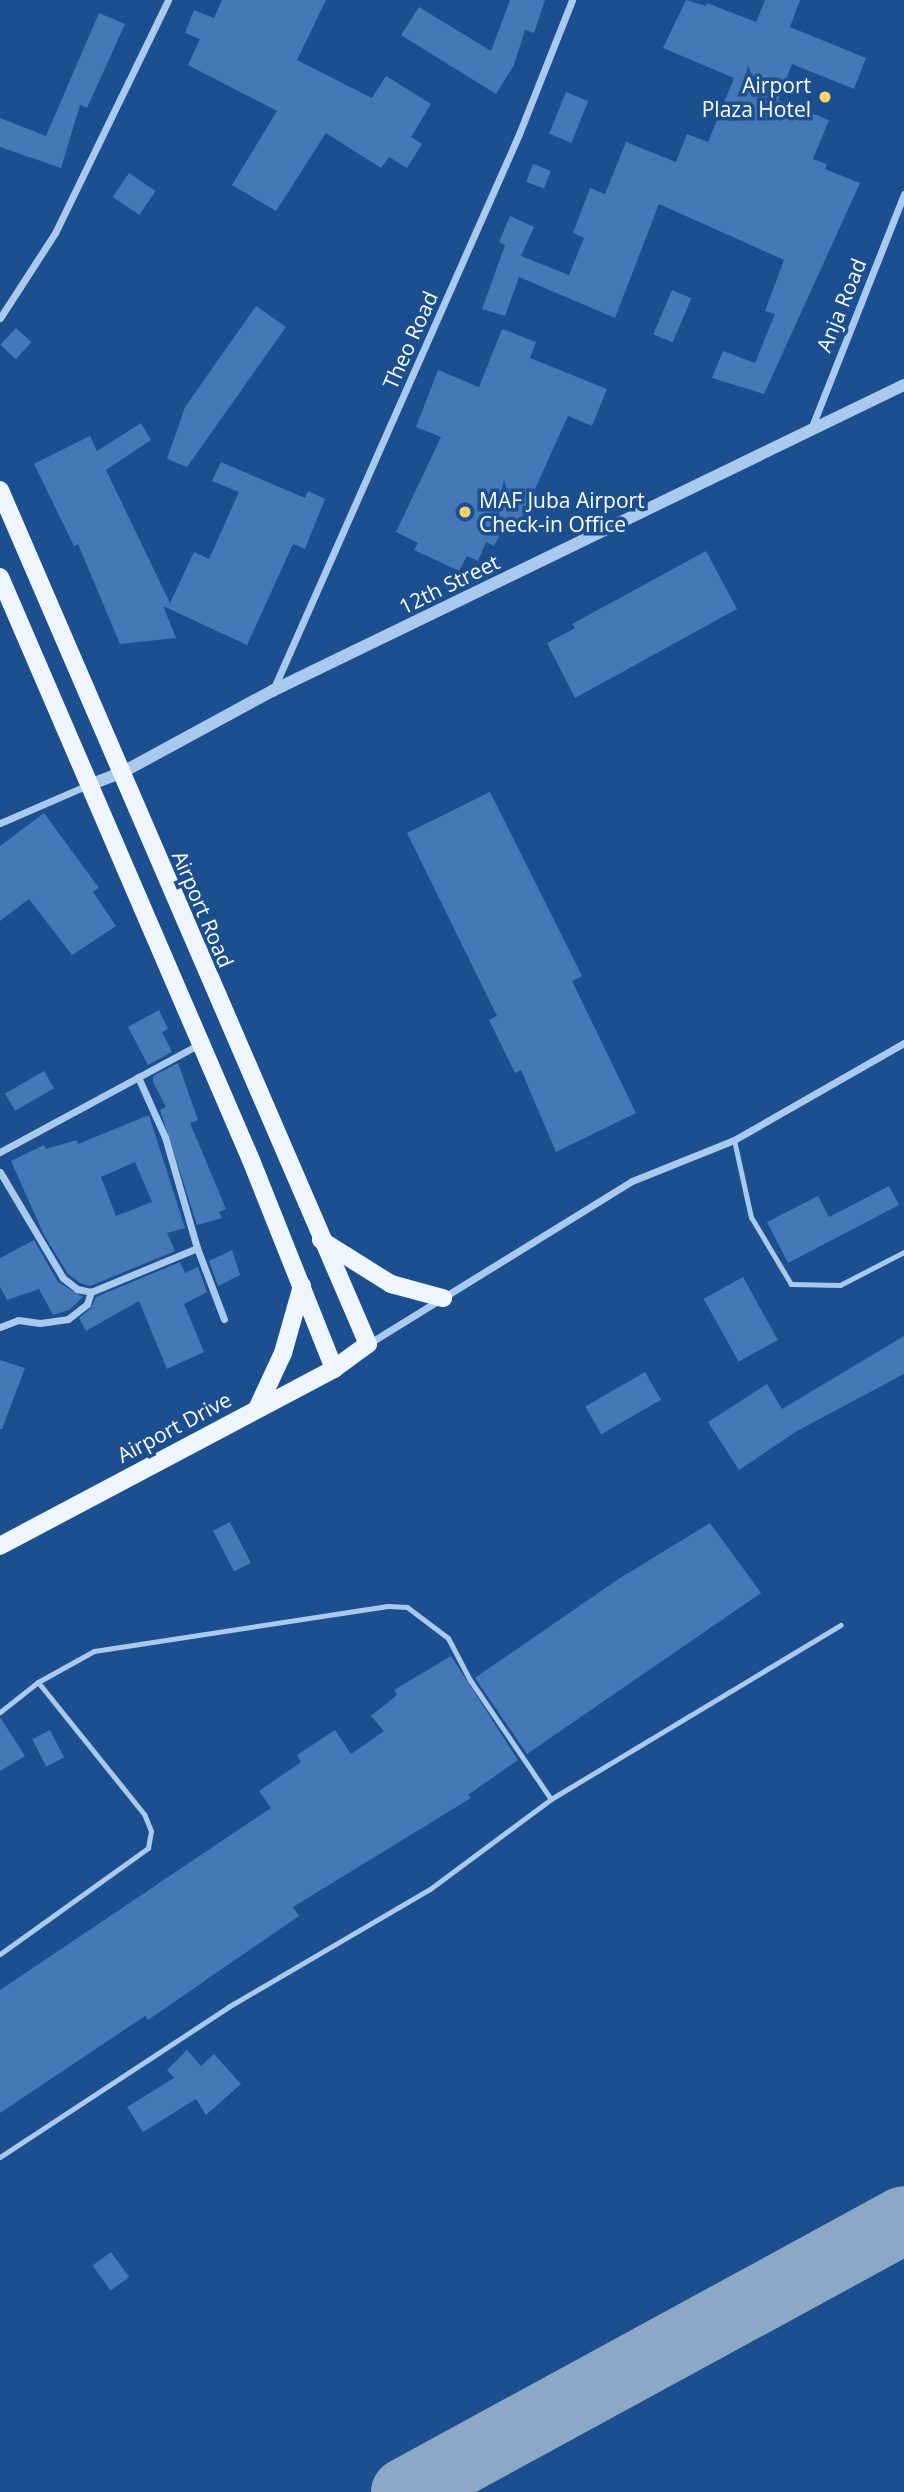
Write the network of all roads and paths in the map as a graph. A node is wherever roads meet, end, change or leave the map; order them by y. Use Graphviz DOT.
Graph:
graph roads {
  1 [pos="168,0"];
  2 [pos="572,0"];
  3 [pos="904,194"];
  4 [pos="0,318"];
  5 [pos="904,386"];
  6 [pos="811,429"];
  7 [pos="0,490"];
  8 [pos="0,577"];
  9 [pos="272,691"];
  10 [pos="121,773"];
  11 [pos="89,785"];
  12 [pos="0,823"];
  13 [pos="202,1043"];
  14 [pos="904,1043"];
  15 [pos="138,1077"];
  16 [pos="734,1140"];
  17 [pos="0,1152"];
  18 [pos="0,1172"];
  19 [pos="319,1239"];
  20 [pos="197,1248"];
  21 [pos="904,1252"];
  22 [pos="302,1286"];
  23 [pos="91,1292"];
  24 [pos="443,1298"];
  25 [pos="224,1320"];
  26 [pos="0,1326"];
  27 [pos="368,1344"];
  28 [pos="334,1369"];
  29 [pos="257,1409"];
  30 [pos="0,1546"];
  31 [pos="841,1625"];
  32 [pos="38,1682"];
  33 [pos="0,1712"];
  34 [pos="551,1799"];
  35 [pos="0,1954"];
  36 [pos="0,2157"];
  1 -- 4 [label="street"];
  2 -- 9 [label="street, Theo Road"];
  3 -- 6 [label="street, Anja Road"];
  5 -- 6 [label="street, 12th Street"];
  6 -- 9 [label="street, 12th Street"];
  7 -- 10 [label="main road, Airport Road"];
  8 -- 11 [label="main road"];
  9 -- 10 [label="street, 12th Street"];
  10 -- 11 [label="street, 12th Street"];
  10 -- 19 [label="main road, Airport Road"];
  11 -- 12 [label="street"];
  11 -- 13 [label="main road"];
  13 -- 15 [label="street"];
  13 -- 22 [label="main road"];
  14 -- 16 [label="street"];
  15 -- 17 [label="street"];
  15 -- 20 [label="street"];
  16 -- 21 [label="lane"];
  16 -- 24 [label="street"];
  18 -- 23 [label="street"];
  19 -- 24 [label="main road"];
  19 -- 27 [label="main road, Airport Road"];
  20 -- 23 [label="street"];
  20 -- 25 [label="street"];
  22 -- 28 [label="main road"];
  22 -- 29 [label="main road"];
  23 -- 26 [label="street"];
  24 -- 27 [label="street"];
  27 -- 28 [label="main road, Airport Drive"];
  28 -- 29 [label="main road, Airport Drive"];
  29 -- 30 [label="main road, Airport Drive"];
  31 -- 34 [label="lane"];
  32 -- 33 [label="lane"];
  32 -- 34 [label="lane"];
  32 -- 35 [label="lane"];
  34 -- 36 [label="lane"];
}
